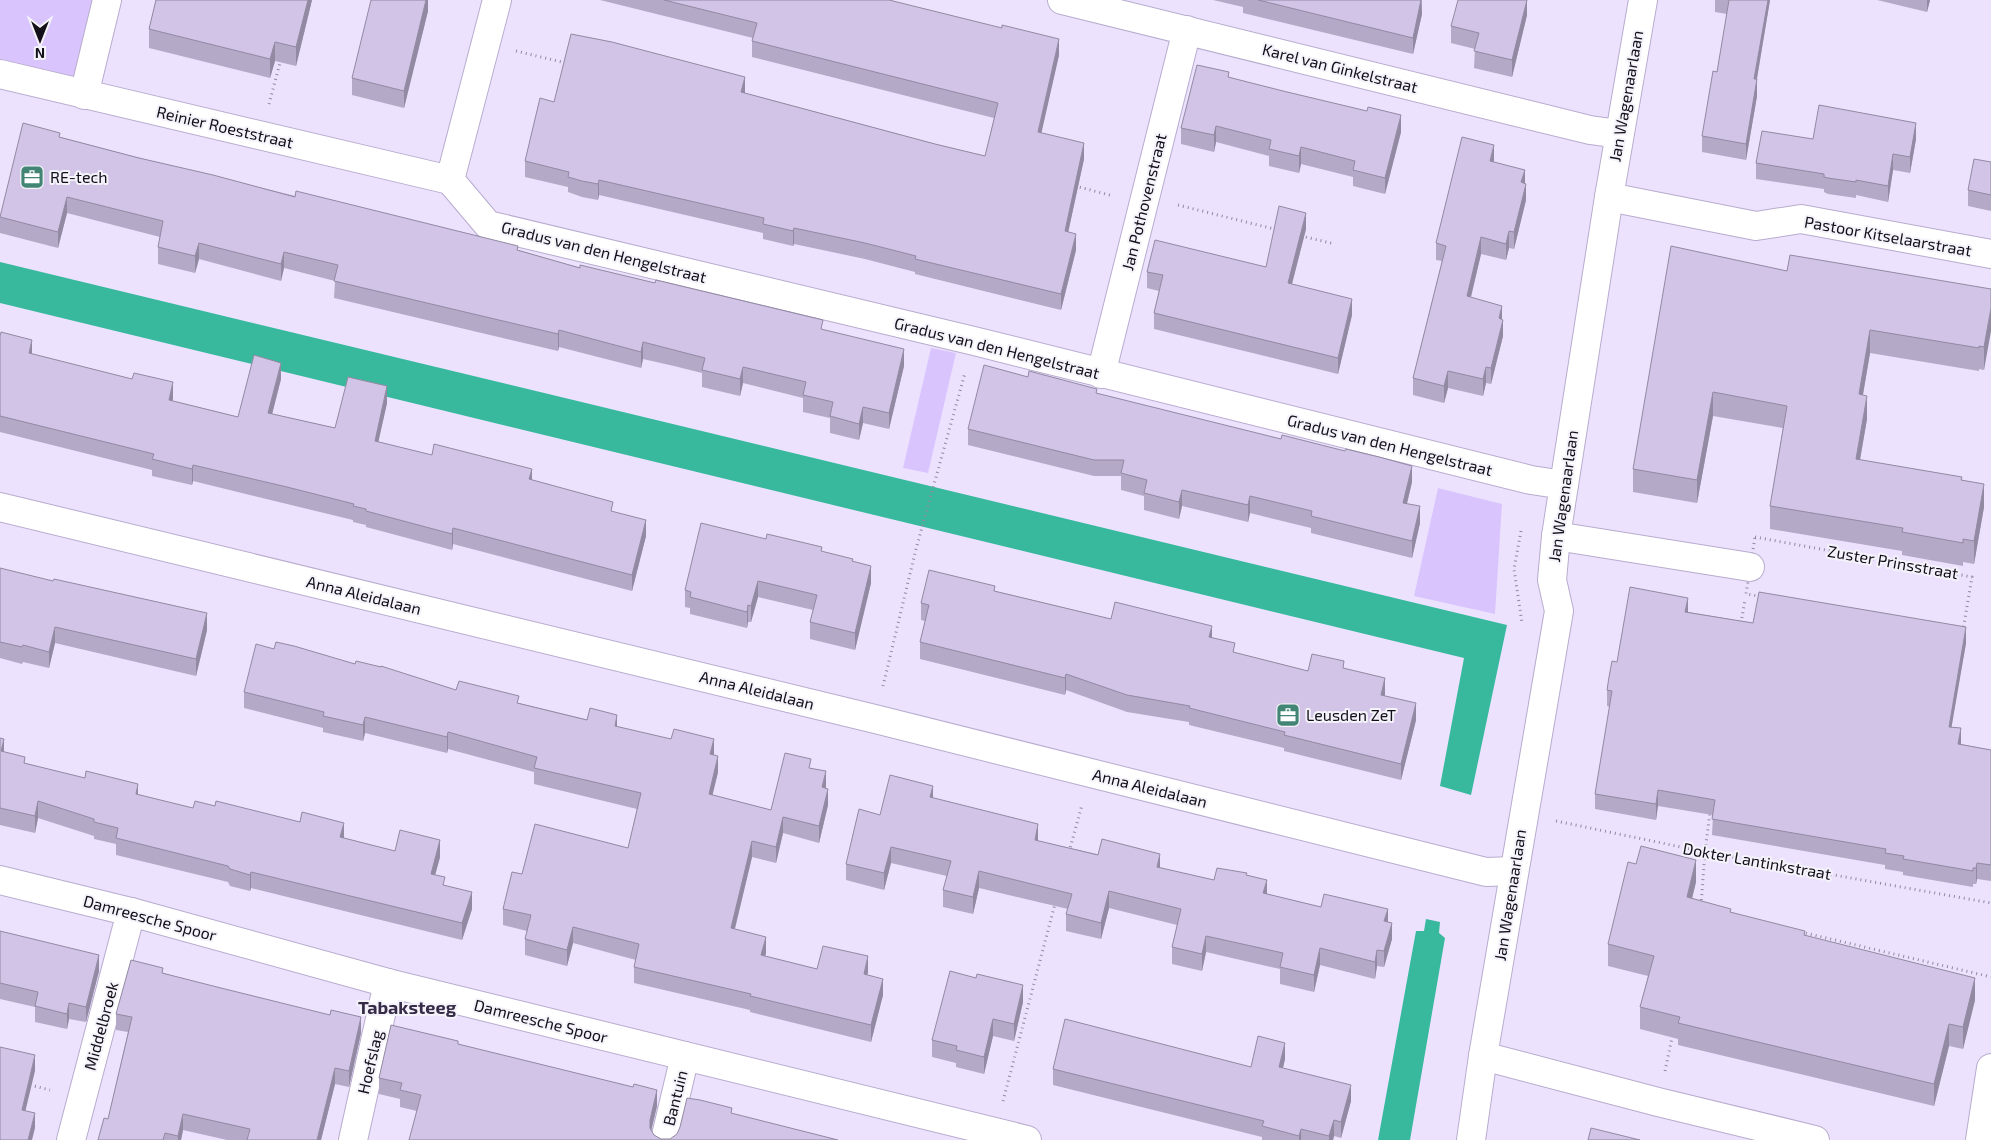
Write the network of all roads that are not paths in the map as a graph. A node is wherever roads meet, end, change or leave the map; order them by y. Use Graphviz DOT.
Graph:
graph roads {
  1 [pos="107,0"];
  2 [pos="497,0"];
  3 [pos="1062,0"];
  4 [pos="1643,0"];
  5 [pos="1112,6"];
  6 [pos="1187,30"];
  7 [pos="0,75"];
  8 [pos="84,94"];
  9 [pos="1619,134"];
  10 [pos="450,180"];
  11 [pos="1609,197"];
  12 [pos="1991,254"];
  13 [pos="1101,374"];
  14 [pos="1564,485"];
  15 [pos="0,507"];
  16 [pos="1556,536"];
  17 [pos="1750,567"];
  18 [pos="1514,871"];
  19 [pos="0,880"];
  20 [pos="131,912"];
  21 [pos="388,983"];
  22 [pos="685,1056"];
  23 [pos="1483,1056"];
  24 [pos="1991,1068"];
  25 [pos="994,1136"];
  26 [pos="71,1140"];
  27 [pos="353,1140"];
  28 [pos="665,1140"];
  29 [pos="1027,1140"];
  30 [pos="1471,1140"];
  31 [pos="1815,1140"];
  32 [pos="1980,1140"];
  1 -- 8 [label="street"];
  2 -- 10 [label="street"];
  3 -- 5 [label="street, Karel van Ginkelstraat"];
  4 -- 9 [label="street, Jan Wagenaarlaan"];
  5 -- 6 [label="street, Karel van Ginkelstraat"];
  6 -- 9 [label="street, Karel van Ginkelstraat"];
  6 -- 13 [label="street, Jan Pothovenstraat"];
  7 -- 8 [label="street, Reinier Roeststraat"];
  8 -- 10 [label="street, Reinier Roeststraat"];
  9 -- 11 [label="street, Jan Wagenaarlaan"];
  10 -- 13 [label="street, Gradus van den Hengelstraat"];
  11 -- 12 [label="street, Pastoor Kitselaarstraat"];
  11 -- 14 [label="street, Jan Wagenaarlaan"];
  13 -- 14 [label="street, Gradus van den Hengelstraat"];
  14 -- 16 [label="street, Jan Wagenaarlaan"];
  15 -- 18 [label="street, Anna Aleidalaan"];
  16 -- 17 [label="street"];
  16 -- 18 [label="street, Jan Wagenaarlaan"];
  18 -- 23 [label="street, Jan Wagenaarlaan"];
  19 -- 20 [label="street, Damreesche Spoor"];
  20 -- 21 [label="street, Damreesche Spoor"];
  20 -- 26 [label="street, Middelbroek"];
  21 -- 22 [label="street, Damreesche Spoor"];
  21 -- 27 [label="street, Hoefslag"];
  22 -- 25 [label="street, Damreesche Spoor"];
  22 -- 28 [label="street, Bantuin"];
  23 -- 30 [label="street, Jan Wagenaarlaan"];
  23 -- 31 [label="street"];
  24 -- 32 [label="street"];
  25 -- 29 [label="street, Damreesche Spoor"];
}
